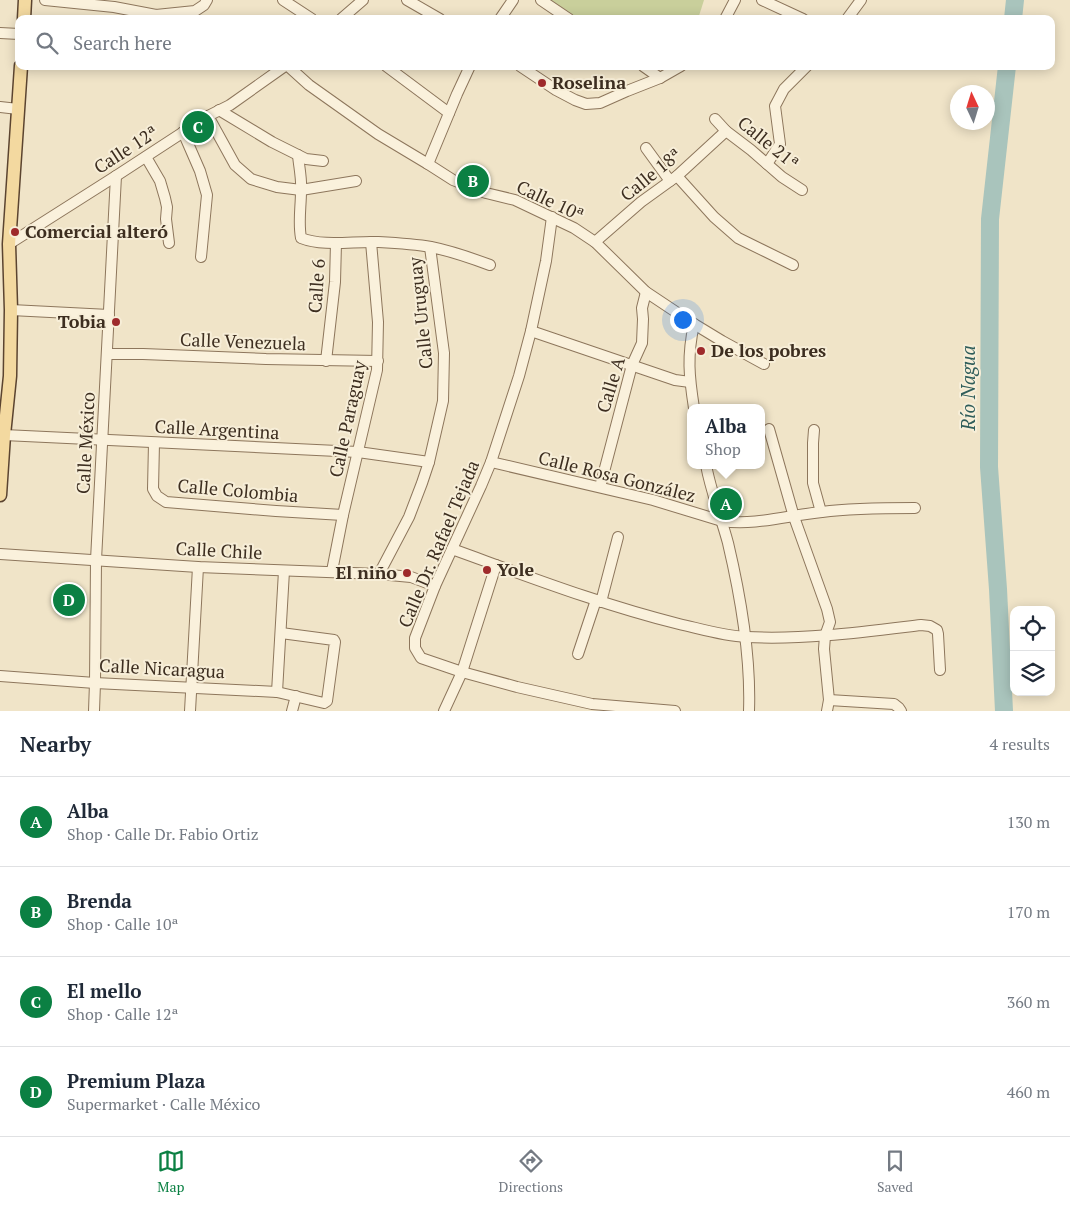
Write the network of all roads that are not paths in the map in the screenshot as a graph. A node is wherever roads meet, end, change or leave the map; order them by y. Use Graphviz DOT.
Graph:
graph roads {
  1 [pos="25,0"];
  2 [pos="45,0"];
  3 [pos="207,0"];
  4 [pos="283,0"];
  5 [pos="363,0"];
  6 [pos="406,0"];
  7 [pos="512,0"];
  8 [pos="541,0"];
  9 [pos="735,0"];
  10 [pos="762,0"];
  11 [pos="861,0"];
  12 [pos="56,1"];
  13 [pos="72,1"];
  14 [pos="24,15"];
  15 [pos="306,15"];
  16 [pos="346,15"];
  17 [pos="433,15"];
  18 [pos="503,15"];
  19 [pos="563,15"];
  20 [pos="727,15"];
  21 [pos="794,15"];
  22 [pos="850,15"];
  23 [pos="0,33"];
  24 [pos="15,34"];
  25 [pos="21,70"];
  26 [pos="280,70"];
  27 [pos="291,70"];
  28 [pos="391,70"];
  29 [pos="468,70"];
  30 [pos="526,70"];
  31 [pos="649,70"];
  32 [pos="674,70"];
  33 [pos="803,70"];
  34 [pos="660,78"];
  35 [pos="0,107"];
  36 [pos="18,109"];
  37 [pos="219,110"];
  38 [pos="449,113"];
  39 [pos="208,116"];
  40 [pos="715,119"];
  41 [pos="726,131"];
  42 [pos="183,132"];
  43 [pos="646,148"];
  44 [pos="298,155"];
  45 [pos="146,157"];
  46 [pos="324,161"];
  47 [pos="428,164"];
  48 [pos="767,164"];
  49 [pos="116,176"];
  50 [pos="674,178"];
  51 [pos="356,181"];
  52 [pos="301,190"];
  53 [pos="802,190"];
  54 [pos="552,218"];
  55 [pos="371,242"];
  56 [pos="595,242"];
  57 [pos="169,243"];
  58 [pos="336,243"];
  59 [pos="9,244"];
  60 [pos="430,247"];
  61 [pos="201,257"];
  62 [pos="490,265"];
  63 [pos="793,265"];
  64 [pos="646,292"];
  65 [pos="11,310"];
  66 [pos="109,314"];
  67 [pos="694,324"];
  68 [pos="531,331"];
  69 [pos="107,354"];
  70 [pos="378,360"];
  71 [pos="326,361"];
  72 [pos="764,364"];
  73 [pos="632,365"];
  74 [pos="5,376"];
  75 [pos="690,382"];
  76 [pos="693,404"];
  77 [pos="769,429"];
  78 [pos="814,430"];
  79 [pos="4,435"];
  80 [pos="103,440"];
  81 [pos="154,443"];
  82 [pos="358,452"];
  83 [pos="429,462"];
  84 [pos="491,462"];
  85 [pos="707,469"];
  86 [pos="600,487"];
  87 [pos="0,495"];
  88 [pos="915,508"];
  89 [pos="821,512"];
  90 [pos="343,515"];
  91 [pos="794,517"];
  92 [pos="722,521"];
  93 [pos="618,537"];
  94 [pos="452,550"];
  95 [pos="0,554"];
  96 [pos="96,560"];
  97 [pos="496,565"];
  98 [pos="198,567"];
  99 [pos="284,571"];
  100 [pos="332,572"];
  101 [pos="379,574"];
  102 [pos="435,586"];
  103 [pos="598,601"];
  104 [pos="281,633"];
  105 [pos="825,636"];
  106 [pos="745,637"];
  107 [pos="578,654"];
  108 [pos="940,670"];
  109 [pos="462,672"];
  110 [pos="0,676"];
  111 [pos="95,682"];
  112 [pos="191,687"];
  113 [pos="277,692"];
  114 [pos="296,696"];
  115 [pos="829,700"];
  116 [pos="94,711"];
  117 [pos="190,711"];
  118 [pos="292,711"];
  119 [pos="444,711"];
  120 [pos="675,711"];
  121 [pos="749,711"];
  122 [pos="827,711"];
  123 [pos="901,711"];
  1 -- 14 [label="main road"];
  2 -- 12 [label="street"];
  3 -- 13 [label="street"];
  4 -- 15 [label="street"];
  5 -- 16 [label="street"];
  6 -- 17 [label="street"];
  7 -- 18 [label="street"];
  8 -- 19 [label="street"];
  9 -- 20 [label="street"];
  10 -- 21 [label="street"];
  11 -- 22 [label="street"];
  12 -- 13 [label="street"];
  23 -- 24 [label="street"];
  25 -- 36 [label="main road"];
  26 -- 37 [label="street, Calle 12ª"];
  27 -- 47 [label="street, Calle 10ª"];
  28 -- 38 [label="street"];
  29 -- 38 [label="street"];
  30 -- 34 [label="street"];
  31 -- 34 [label="street"];
  32 -- 34 [label="street"];
  33 -- 48 [label="street"];
  35 -- 36 [label="street"];
  36 -- 59 [label="main road"];
  37 -- 39 [label="street, Calle 12ª"];
  37 -- 44 [label="street"];
  38 -- 47 [label="street"];
  39 -- 42 [label="street, Calle 12ª"];
  39 -- 52 [label="street"];
  40 -- 41 [label="street, Calle 21ª"];
  41 -- 48 [label="street, Calle 21ª"];
  41 -- 50 [label="street, Calle 18ª"];
  42 -- 45 [label="street, Calle 12ª"];
  42 -- 61 [label="street"];
  43 -- 50 [label="street"];
  44 -- 46 [label="street"];
  44 -- 52 [label="street"];
  45 -- 49 [label="street, Calle 12ª"];
  45 -- 57 [label="street"];
  47 -- 54 [label="street, Calle 10ª"];
  48 -- 53 [label="street, Calle 21ª"];
  49 -- 59 [label="street, Calle 12ª"];
  49 -- 66 [label="street, Calle México"];
  50 -- 56 [label="street, Calle 18ª"];
  50 -- 63 [label="street"];
  51 -- 52 [label="street"];
  52 -- 58 [label="street"];
  54 -- 56 [label="street, Calle 10ª"];
  54 -- 68 [label="street, Calle Dr. Rafael Tejada"];
  55 -- 58 [label="street"];
  55 -- 60 [label="street"];
  55 -- 70 [label="street, Calle Paraguay"];
  56 -- 64 [label="street, Calle 10ª"];
  58 -- 71 [label="street, Calle 6"];
  59 -- 65 [label="main road"];
  60 -- 62 [label="street"];
  60 -- 83 [label="street, Calle Uruguay"];
  64 -- 67 [label="street, Calle 10ª"];
  64 -- 73 [label="street, Calle A"];
  65 -- 66 [label="street"];
  65 -- 74 [label="main road"];
  66 -- 69 [label="street, Calle México"];
  67 -- 72 [label="street, Calle 10ª"];
  67 -- 75 [label="street"];
  68 -- 73 [label="street"];
  68 -- 84 [label="street, Calle Dr. Rafael Tejada"];
  69 -- 71 [label="street, Calle Venezuela"];
  69 -- 80 [label="street, Calle México"];
  70 -- 71 [label="street, Calle Venezuela"];
  70 -- 82 [label="street, Calle Paraguay"];
  73 -- 75 [label="street"];
  73 -- 86 [label="street, Calle A"];
  74 -- 79 [label="main road"];
  75 -- 76 [label="street"];
  77 -- 91 [label="street"];
  78 -- 89 [label="street"];
  79 -- 80 [label="street, Calle Argentina"];
  79 -- 87 [label="main road"];
  80 -- 81 [label="street, Calle Argentina"];
  80 -- 96 [label="street, Calle México"];
  81 -- 82 [label="street, Calle Argentina"];
  81 -- 90 [label="street, Calle Colombia"];
  82 -- 83 [label="street, Calle Argentina"];
  82 -- 90 [label="street, Calle Paraguay"];
  83 -- 101 [label="street, Calle Uruguay"];
  84 -- 86 [label="street, Calle Rosa González"];
  84 -- 94 [label="street, Calle Dr. Rafael Tejada"];
  85 -- 92 [label="street"];
  86 -- 92 [label="street, Calle Rosa González"];
  88 -- 89 [label="street, Calle Rosa González"];
  89 -- 91 [label="street, Calle Rosa González"];
  90 -- 100 [label="street, Calle Paraguay"];
  91 -- 92 [label="street, Calle Rosa González"];
  91 -- 105 [label="street"];
  92 -- 106 [label="street"];
  93 -- 103 [label="street"];
  94 -- 97 [label="street"];
  94 -- 102 [label="street, Calle Dr. Rafael Tejada"];
  95 -- 96 [label="street, Calle Chile"];
  96 -- 98 [label="street, Calle Chile"];
  96 -- 111 [label="street, Calle México"];
  97 -- 103 [label="street"];
  97 -- 109 [label="street"];
  98 -- 99 [label="street, Calle Chile"];
  98 -- 112 [label="street"];
  99 -- 100 [label="street, Calle Chile"];
  99 -- 104 [label="street"];
  100 -- 101 [label="street, Calle Chile"];
  101 -- 102 [label="street, Calle Chile"];
  102 -- 109 [label="street, Calle Dr. Rafael Tejada"];
  103 -- 106 [label="street"];
  103 -- 107 [label="street"];
  104 -- 113 [label="street"];
  104 -- 114 [label="street, Calle Nicaragua"];
  105 -- 106 [label="street"];
  105 -- 108 [label="street"];
  105 -- 115 [label="street"];
  106 -- 121 [label="street"];
  109 -- 119 [label="street"];
  109 -- 120 [label="street, Calle Dr. Rafael Tejada"];
  110 -- 111 [label="street, Calle Nicaragua"];
  111 -- 112 [label="street, Calle Nicaragua"];
  111 -- 116 [label="street, Calle México"];
  112 -- 113 [label="street, Calle Nicaragua"];
  112 -- 117 [label="street"];
  113 -- 114 [label="street, Calle Nicaragua"];
  114 -- 118 [label="street"];
  115 -- 122 [label="street"];
  115 -- 123 [label="street"];
}
